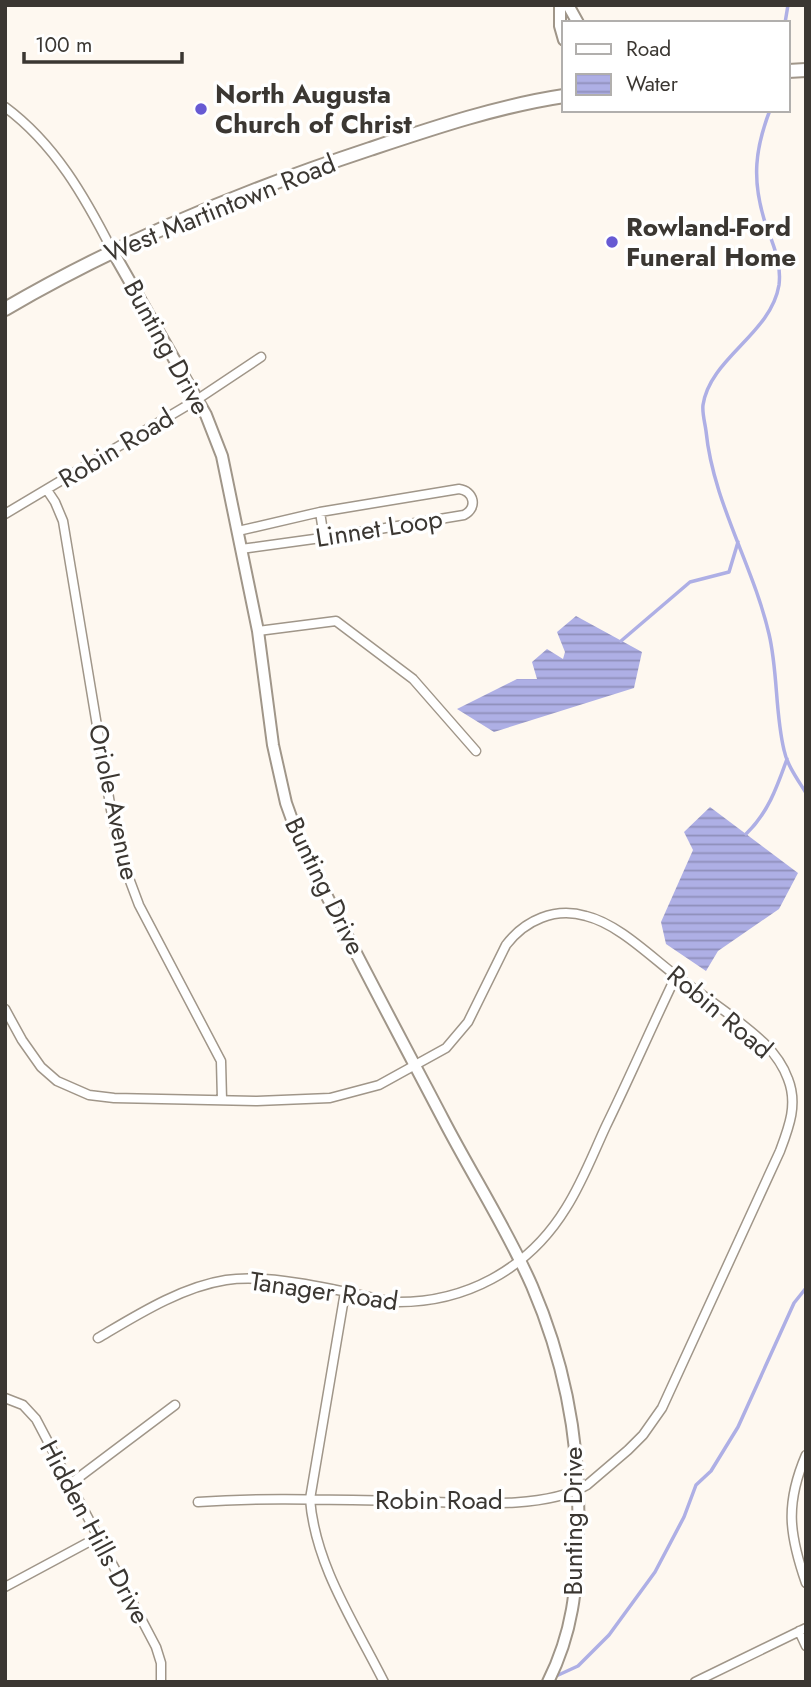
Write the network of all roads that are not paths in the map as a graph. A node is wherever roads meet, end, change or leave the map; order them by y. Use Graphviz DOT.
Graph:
graph roads {
  1 [pos="560,5"];
  2 [pos="568,5"];
  3 [pos="577,21"];
  4 [pos="562,33"];
  5 [pos="562,96"];
  6 [pos="5,107"];
  7 [pos="113,251"];
  8 [pos="5,309"];
  9 [pos="261,357"];
  10 [pos="198,399"];
  11 [pos="47,491"];
  12 [pos="320,512"];
  13 [pos="5,514"];
  14 [pos="238,531"];
  15 [pos="324,538"];
  16 [pos="242,549"];
  17 [pos="258,631"];
  18 [pos="476,751"];
  19 [pos="676,976"];
  20 [pos="5,1009"];
  21 [pos="416,1065"];
  22 [pos="222,1100"];
  23 [pos="519,1260"];
  24 [pos="345,1292"];
  25 [pos="98,1338"];
  26 [pos="5,1398"];
  27 [pos="175,1405"];
  28 [pos="806,1455"];
  29 [pos="70,1484"];
  30 [pos="579,1490"];
  31 [pos="310,1499"];
  32 [pos="198,1502"];
  33 [pos="98,1537"];
  34 [pos="806,1583"];
  35 [pos="5,1587"];
  36 [pos="803,1629"];
  37 [pos="806,1646"];
  38 [pos="160,1682"];
  39 [pos="384,1682"];
  40 [pos="548,1682"];
  41 [pos="695,1682"];
  1 -- 4 [label="street"];
  2 -- 3 [label="street"];
  5 -- 7 [label="main road, West Martintown Road"];
  6 -- 7 [label="street, Bunting Drive"];
  7 -- 8 [label="main road, West Martintown Road"];
  7 -- 10 [label="street, Bunting Drive"];
  9 -- 10 [label="street, Robin Road"];
  10 -- 11 [label="street, Robin Road"];
  10 -- 14 [label="street, Bunting Drive"];
  11 -- 13 [label="street, Robin Road"];
  11 -- 22 [label="street, Oriole Avenue"];
  12 -- 14 [label="street, Linnet Loop"];
  12 -- 15 [label="street"];
  12 -- 15 [label="street, Linnet Loop"];
  14 -- 16 [label="street, Bunting Drive"];
  15 -- 16 [label="street, Linnet Loop"];
  16 -- 17 [label="street, Bunting Drive"];
  17 -- 18 [label="street"];
  17 -- 21 [label="street, Bunting Drive"];
  19 -- 21 [label="street, Robin Road"];
  19 -- 23 [label="street, Tanager Road"];
  19 -- 30 [label="street, Robin Road"];
  20 -- 22 [label="street, Robin Road"];
  21 -- 22 [label="street, Robin Road"];
  21 -- 23 [label="street, Bunting Drive"];
  23 -- 24 [label="street, Tanager Road"];
  23 -- 30 [label="street, Bunting Drive"];
  24 -- 25 [label="street, Tanager Road"];
  24 -- 31 [label="street"];
  26 -- 29 [label="street, Hidden Hills Drive"];
  27 -- 29 [label="street"];
  28 -- 34 [label="street"];
  29 -- 33 [label="street, Hidden Hills Drive"];
  30 -- 31 [label="street, Robin Road"];
  30 -- 40 [label="street, Bunting Drive"];
  31 -- 32 [label="street, Robin Road"];
  31 -- 39 [label="street"];
  33 -- 35 [label="street"];
  33 -- 38 [label="street, Hidden Hills Drive"];
  36 -- 37 [label="street"];
  36 -- 41 [label="street"];
}
